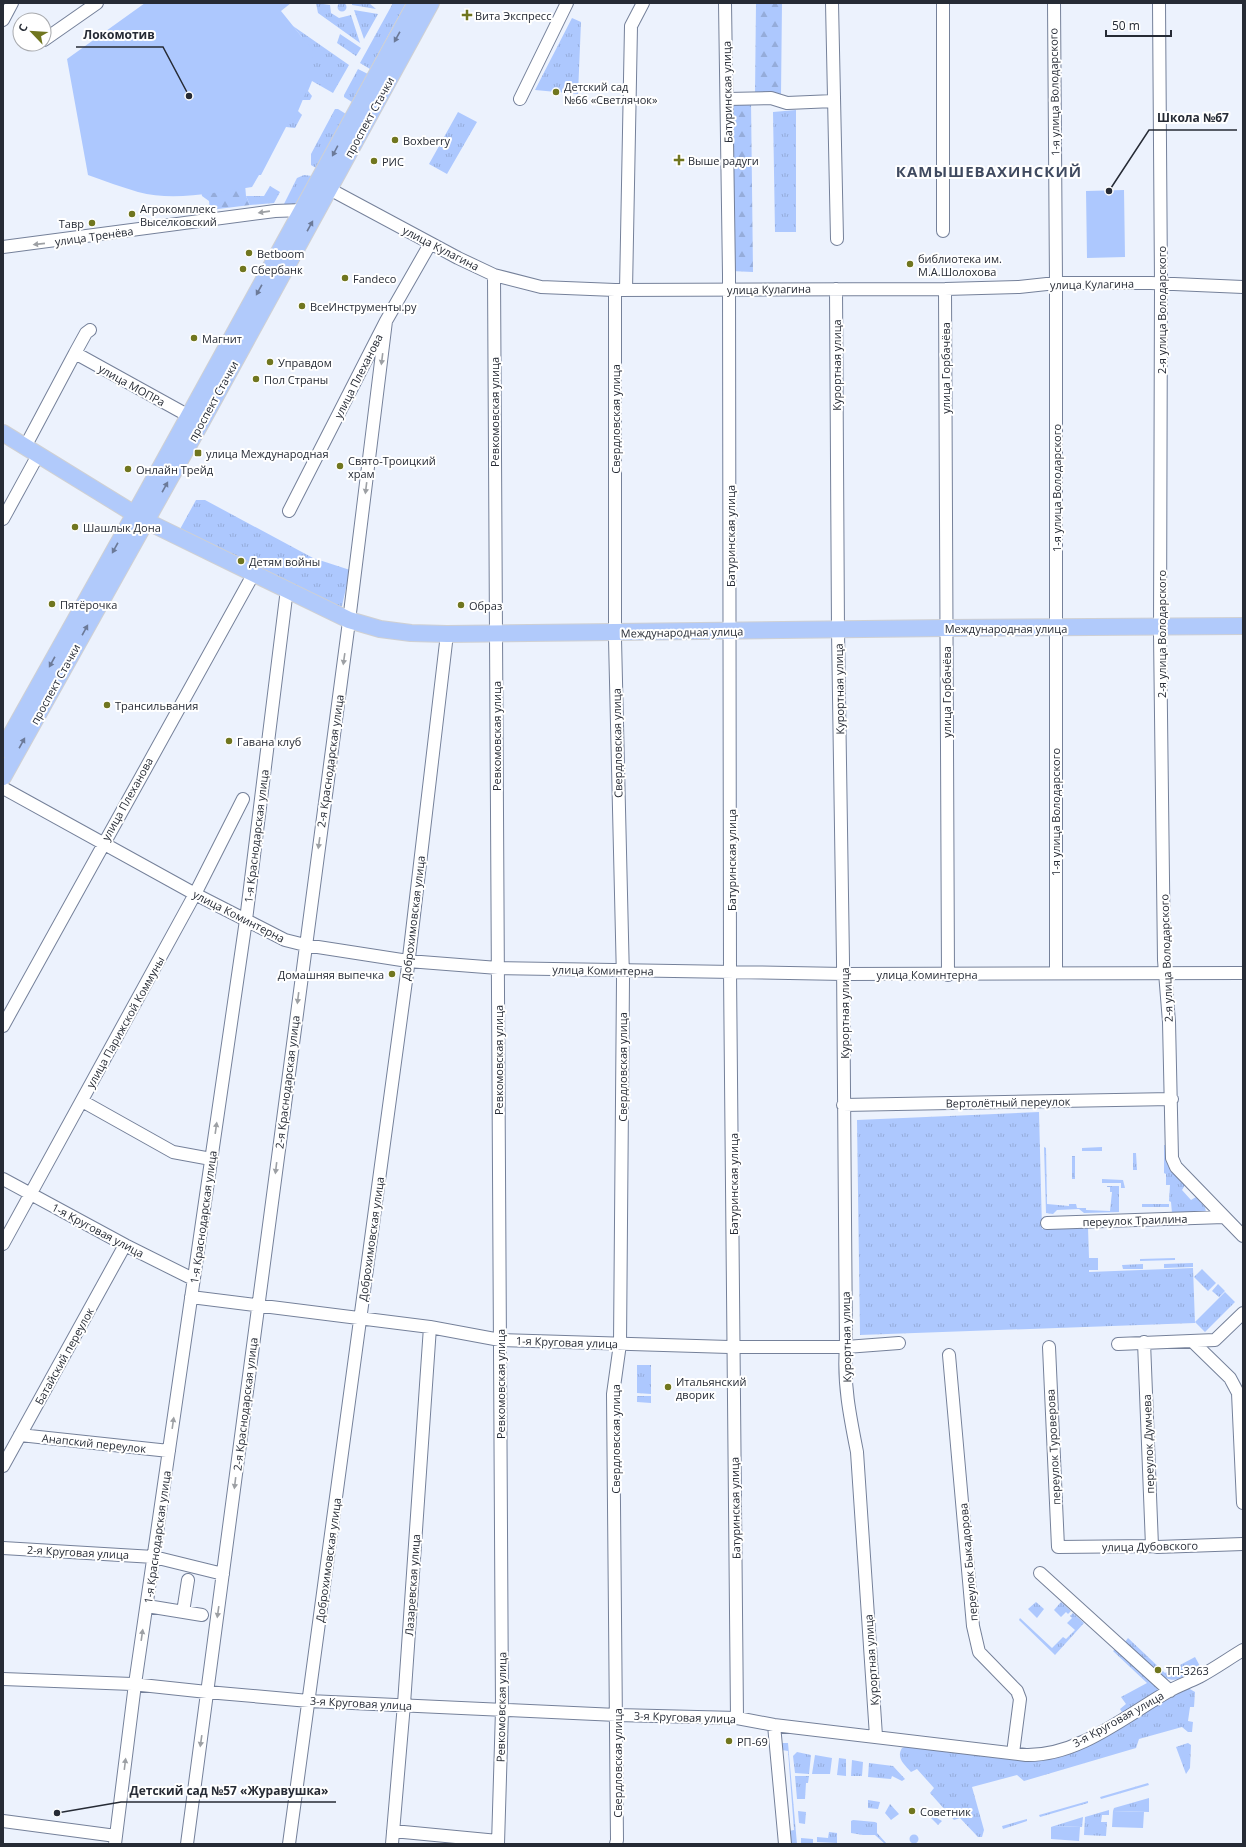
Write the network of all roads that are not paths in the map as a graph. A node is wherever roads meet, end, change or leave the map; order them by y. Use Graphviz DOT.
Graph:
graph roads {
  1 [pos="12,3"];
  2 [pos="97,3"];
  3 [pos="416,3"];
  4 [pos="431,3"];
  5 [pos="567,3"];
  6 [pos="643,3"];
  7 [pos="725,3"];
  8 [pos="832,3"];
  9 [pos="943,3"];
  10 [pos="1054,3"];
  11 [pos="1159,3"];
  12 [pos="3,20"];
  13 [pos="52,35"];
  14 [pos="520,99"];
  15 [pos="727,99"];
  16 [pos="834,101"];
  17 [pos="324,186"];
  18 [pos="303,210"];
  19 [pos="943,231"];
  20 [pos="837,239"];
  21 [pos="430,244"];
  22 [pos="3,247"];
  23 [pos="494,275"];
  24 [pos="1056,283"];
  25 [pos="1161,283"];
  26 [pos="1243,287"];
  27 [pos="729,289"];
  28 [pos="836,289"];
  29 [pos="945,289"];
  30 [pos="621,290"];
  31 [pos="386,321"];
  32 [pos="90,330"];
  33 [pos="75,353"];
  34 [pos="189,416"];
  35 [pos="3,433"];
  36 [pos="31,451"];
  37 [pos="289,511"];
  38 [pos="140,518"];
  39 [pos="3,519"];
  40 [pos="254,573"];
  41 [pos="287,589"];
  42 [pos="349,620"];
  43 [pos="1243,626"];
  44 [pos="1160,627"];
  45 [pos="946,628"];
  46 [pos="1055,628"];
  47 [pos="838,630"];
  48 [pos="731,631"];
  49 [pos="615,632"];
  50 [pos="495,633"];
  51 [pos="447,634"];
  52 [pos="3,749"];
  53 [pos="3,777"];
  54 [pos="3,788"];
  55 [pos="243,799"];
  56 [pos="103,843"];
  57 [pos="195,894"];
  58 [pos="246,920"];
  59 [pos="305,945"];
  60 [pos="408,961"];
  61 [pos="498,968"];
  62 [pos="623,970"];
  63 [pos="730,972"];
  64 [pos="1056,973"];
  65 [pos="1166,973"];
  66 [pos="1243,973"];
  67 [pos="844,974"];
  68 [pos="948,975"];
  69 [pos="3,1026"];
  70 [pos="1172,1099"];
  71 [pos="82,1101"];
  72 [pos="843,1105"];
  73 [pos="211,1159"];
  74 [pos="3,1179"];
  75 [pos="30,1194"];
  76 [pos="1224,1217"];
  77 [pos="1047,1223"];
  78 [pos="1243,1236"];
  79 [pos="3,1244"];
  80 [pos="124,1245"];
  81 [pos="193,1280"];
  82 [pos="191,1297"];
  83 [pos="258,1305"];
  84 [pos="1243,1313"];
  85 [pos="361,1319"];
  86 [pos="430,1327"];
  87 [pos="500,1340"];
  88 [pos="1215,1340"];
  89 [pos="1192,1341"];
  90 [pos="1144,1342"];
  91 [pos="899,1343"];
  92 [pos="620,1344"];
  93 [pos="1118,1344"];
  94 [pos="734,1347"];
  95 [pos="846,1347"];
  96 [pos="1049,1347"];
  97 [pos="1204,1352"];
  98 [pos="949,1355"];
  99 [pos="20,1435"];
  100 [pos="169,1451"];
  101 [pos="3,1466"];
  102 [pos="1243,1502"];
  103 [pos="1243,1544"];
  104 [pos="1152,1546"];
  105 [pos="1058,1547"];
  106 [pos="3,1548"];
  107 [pos="154,1556"];
  108 [pos="223,1574"];
  109 [pos="1040,1574"];
  110 [pos="188,1580"];
  111 [pos="147,1606"];
  112 [pos="183,1612"];
  113 [pos="202,1615"];
  114 [pos="1243,1650"];
  115 [pos="3,1679"];
  116 [pos="135,1684"];
  117 [pos="1170,1691"];
  118 [pos="207,1692"];
  119 [pos="309,1700"];
  120 [pos="404,1704"];
  121 [pos="502,1710"];
  122 [pos="617,1715"];
  123 [pos="737,1718"];
  124 [pos="774,1725"];
  125 [pos="876,1736"];
  126 [pos="1013,1753"];
  127 [pos="3,1821"];
  128 [pos="393,1831"];
  129 [pos="116,1840"];
  130 [pos="498,1842"];
  131 [pos="187,1844"];
  132 [pos="289,1844"];
  133 [pos="392,1844"];
  134 [pos="616,1844"];
  135 [pos="785,1844"];
  1 -- 12 [label="street"];
  2 -- 13 [label="street"];
  3 -- 17 [label="main road, проспект Стачки, one-way"];
  4 -- 17 [label="main road, проспект Стачки"];
  5 -- 14 [label="street"];
  6 -- 30 [label="street, Свердловская улица"];
  7 -- 15 [label="street, Батуринская улица"];
  8 -- 16 [label="street"];
  9 -- 19 [label="street"];
  10 -- 24 [label="street, 1-я улица Володарского"];
  11 -- 25 [label="street, 2-я улица Володарского"];
  15 -- 16 [label="street"];
  15 -- 27 [label="street, Батуринская улица"];
  16 -- 20 [label="street"];
  17 -- 18 [label="main road, проспект Стачки"];
  17 -- 21 [label="street, улица Кулагина"];
  38 -- 17 [label="main road, проспект Стачки, one-way"];
  18 -- 22 [label="street, улица Тренёва, one-way"];
  18 -- 34 [label="main road, проспект Стачки, one-way"];
  21 -- 23 [label="street, улица Кулагина"];
  21 -- 31 [label="street, улица Плеханова"];
  23 -- 30 [label="street, улица Кулагина"];
  23 -- 50 [label="street, Ревкомовская улица"];
  24 -- 25 [label="street, улица Кулагина"];
  24 -- 29 [label="street, улица Кулагина"];
  24 -- 46 [label="street, 1-я улица Володарского"];
  25 -- 26 [label="street, улица Кулагина"];
  25 -- 44 [label="street, 2-я улица Володарского"];
  27 -- 28 [label="street, улица Кулагина"];
  27 -- 30 [label="street, улица Кулагина"];
  27 -- 48 [label="street, Батуринская улица"];
  28 -- 29 [label="street, улица Кулагина"];
  28 -- 47 [label="street, Курортная улица"];
  29 -- 45 [label="street, улица Горбачёва"];
  30 -- 49 [label="street, Свердловская улица"];
  31 -- 37 [label="street, улица Плеханова"];
  31 -- 42 [label="street, 2-я Краснодарская улица, one-way"];
  32 -- 33 [label="street"];
  33 -- 34 [label="street, улица МОПРа"];
  33 -- 36 [label="street"];
  34 -- 38 [label="main road, проспект Стачки"];
  35 -- 36 [label="main road"];
  36 -- 38 [label="main road"];
  36 -- 39 [label="street"];
  38 -- 40 [label="main road, Международная улица"];
  38 -- 52 [label="main road, проспект Стачки, one-way"];
  53 -- 38 [label="main road, проспект Стачки, one-way"];
  40 -- 41 [label="main road, Международная улица"];
  40 -- 56 [label="street, улица Плеханова"];
  41 -- 42 [label="main road, Международная улица"];
  41 -- 58 [label="street, 1-я Краснодарская улица"];
  42 -- 51 [label="main road, Международная улица"];
  42 -- 59 [label="street, 2-я Краснодарская улица, one-way"];
  43 -- 44 [label="main road, Международная улица"];
  44 -- 46 [label="main road, Международная улица"];
  44 -- 65 [label="street, 2-я улица Володарского"];
  45 -- 46 [label="main road, Международная улица"];
  45 -- 47 [label="main road, Международная улица"];
  45 -- 68 [label="street, улица Горбачёва"];
  46 -- 64 [label="street, 1-я улица Володарского"];
  47 -- 48 [label="main road, Международная улица"];
  47 -- 67 [label="street, Курортная улица"];
  48 -- 49 [label="main road, Международная улица"];
  48 -- 63 [label="street, Батуринская улица"];
  49 -- 50 [label="main road, Международная улица"];
  49 -- 62 [label="street, Свердловская улица"];
  50 -- 51 [label="main road, Международная улица"];
  50 -- 61 [label="street, Ревкомовская улица"];
  51 -- 60 [label="street, Доброхимовская улица"];
  54 -- 56 [label="street, улица Коминтерна"];
  55 -- 57 [label="street, улица Парижской Коммуны"];
  56 -- 57 [label="street, улица Коминтерна"];
  56 -- 69 [label="street, улица Плеханова"];
  57 -- 58 [label="street, улица Коминтерна"];
  57 -- 71 [label="street, улица Парижской Коммуны"];
  58 -- 59 [label="street, улица Коминтерна"];
  73 -- 58 [label="street, 1-я Краснодарская улица, one-way"];
  59 -- 60 [label="street, улица Коминтерна"];
  59 -- 83 [label="street, 2-я Краснодарская улица, one-way"];
  60 -- 61 [label="street, улица Коминтерна"];
  60 -- 85 [label="street, Доброхимовская улица"];
  61 -- 62 [label="street, улица Коминтерна"];
  61 -- 87 [label="street, Ревкомовская улица"];
  62 -- 63 [label="street, улица Коминтерна"];
  62 -- 92 [label="street, Свердловская улица"];
  63 -- 67 [label="street, улица Коминтерна"];
  63 -- 94 [label="street, Батуринская улица"];
  64 -- 65 [label="street, улица Коминтерна"];
  64 -- 68 [label="street, улица Коминтерна"];
  65 -- 66 [label="street, улица Коминтерна"];
  65 -- 70 [label="street, 2-я улица Володарского"];
  67 -- 68 [label="street, улица Коминтерна"];
  67 -- 72 [label="street, Курортная улица"];
  70 -- 72 [label="street, Вертолётный переулок"];
  70 -- 76 [label="street, 2-я улица Володарского"];
  71 -- 73 [label="street"];
  71 -- 75 [label="street, улица Парижской Коммуны"];
  72 -- 95 [label="street, Курортная улица"];
  73 -- 81 [label="street, 1-я Краснодарская улица"];
  74 -- 75 [label="street, 1-я Круговая улица"];
  75 -- 79 [label="street, улица Парижской Коммуны"];
  75 -- 80 [label="street, 1-я Круговая улица"];
  76 -- 77 [label="street, переулок Траилина"];
  76 -- 78 [label="street, 2-я улица Володарского"];
  80 -- 81 [label="street, 1-я Круговая улица"];
  80 -- 99 [label="street, Батайский переулок"];
  81 -- 82 [label="street, 1-я Краснодарская улица"];
  82 -- 83 [label="street, 1-я Круговая улица"];
  100 -- 82 [label="street, 1-я Краснодарская улица, one-way"];
  83 -- 85 [label="street, 1-я Круговая улица"];
  83 -- 108 [label="street, 2-я Краснодарская улица, one-way"];
  84 -- 88 [label="street"];
  85 -- 86 [label="street, 1-я Круговая улица"];
  85 -- 119 [label="street, Доброхимовская улица"];
  86 -- 87 [label="street, 1-я Круговая улица"];
  86 -- 120 [label="street, Лазаревская улица"];
  87 -- 92 [label="street, 1-я Круговая улица"];
  87 -- 121 [label="street, Ревкомовская улица"];
  88 -- 89 [label="street"];
  88 -- 97 [label="street"];
  89 -- 90 [label="street"];
  89 -- 97 [label="street"];
  90 -- 93 [label="street"];
  90 -- 104 [label="street, переулок Думчева"];
  91 -- 95 [label="street, 1-я Круговая улица"];
  92 -- 94 [label="street, 1-я Круговая улица"];
  92 -- 122 [label="street, Свердловская улица"];
  94 -- 95 [label="street, 1-я Круговая улица"];
  94 -- 123 [label="street, Батуринская улица"];
  95 -- 125 [label="street, Курортная улица"];
  96 -- 105 [label="street, переулок Туроверова"];
  97 -- 102 [label="street"];
  98 -- 126 [label="street, переулок Быкадорова"];
  99 -- 100 [label="street, Анапский переулок"];
  99 -- 101 [label="street, Батайский переулок"];
  100 -- 107 [label="street, 1-я Краснодарская улица"];
  103 -- 104 [label="street, улица Дубовского"];
  104 -- 105 [label="street, улица Дубовского"];
  106 -- 107 [label="street, 2-я Круговая улица"];
  107 -- 108 [label="street, 2-я Круговая улица"];
  107 -- 111 [label="street, 1-я Краснодарская улица"];
  108 -- 118 [label="street, 2-я Краснодарская улица, one-way"];
  109 -- 117 [label="street"];
  110 -- 112 [label="street"];
  111 -- 112 [label="street"];
  116 -- 111 [label="street, 1-я Краснодарская улица, one-way"];
  112 -- 113 [label="street"];
  114 -- 117 [label="street, 3-я Круговая улица"];
  115 -- 116 [label="street, 3-я Круговая улица"];
  116 -- 118 [label="street, 3-я Круговая улица"];
  129 -- 116 [label="street, 1-я Краснодарская улица, one-way"];
  117 -- 126 [label="street, 3-я Круговая улица"];
  118 -- 119 [label="street, 3-я Круговая улица"];
  118 -- 131 [label="street, 2-я Краснодарская улица, one-way"];
  119 -- 120 [label="street, 3-я Круговая улица"];
  119 -- 132 [label="street, Доброхимовская улица"];
  120 -- 121 [label="street, 3-я Круговая улица"];
  120 -- 128 [label="street, Лазаревская улица"];
  121 -- 122 [label="street, 3-я Круговая улица"];
  121 -- 130 [label="street, Ревкомовская улица"];
  122 -- 123 [label="street, 3-я Круговая улица"];
  122 -- 134 [label="street, Свердловская улица"];
  123 -- 124 [label="street, 3-я Круговая улица"];
  124 -- 125 [label="street, 3-я Круговая улица"];
  124 -- 135 [label="street"];
  125 -- 126 [label="street, 3-я Круговая улица"];
  127 -- 129 [label="street"];
  128 -- 130 [label="street"];
  128 -- 133 [label="street, Лазаревская улица"];
}
